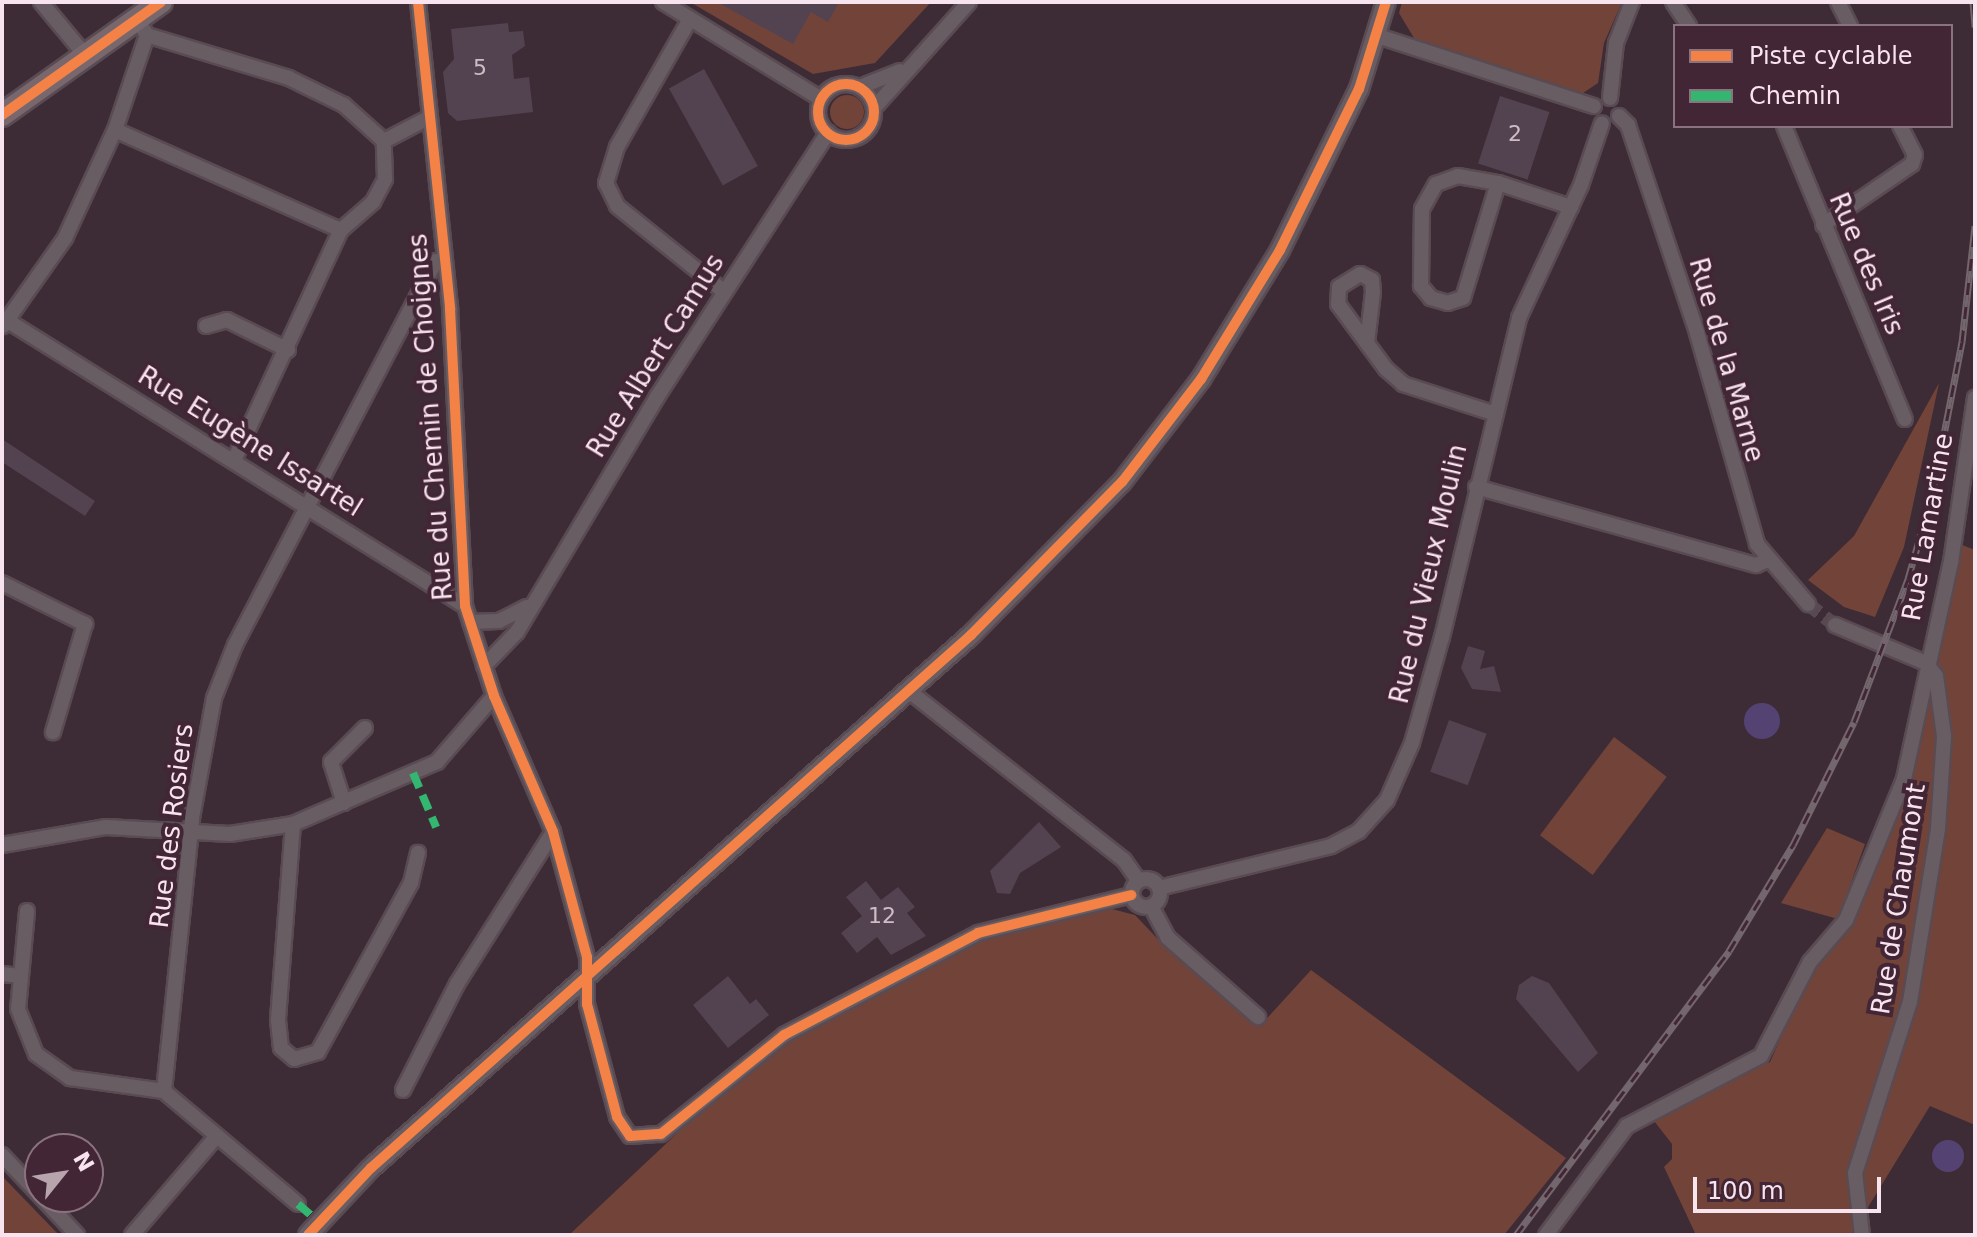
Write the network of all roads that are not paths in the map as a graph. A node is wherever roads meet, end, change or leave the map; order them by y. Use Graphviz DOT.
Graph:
graph roads {
  1 [pos="41,2"];
  2 [pos="161,2"];
  3 [pos="418,2"];
  4 [pos="663,2"];
  5 [pos="969,2"];
  6 [pos="1386,2"];
  7 [pos="1632,2"];
  8 [pos="1673,2"];
  9 [pos="1838,2"];
  10 [pos="690,19"];
  11 [pos="1688,24"];
  12 [pos="1849,24"];
  13 [pos="142,27"];
  14 [pos="1378,36"];
  15 [pos="85,55"];
  16 [pos="904,69"];
  17 [pos="860,87"];
  18 [pos="1610,98"];
  19 [pos="821,99"];
  20 [pos="1594,106"];
  21 [pos="874,108"];
  22 [pos="2,115"];
  23 [pos="1619,116"];
  24 [pos="428,118"];
  25 [pos="1602,123"];
  26 [pos="1785,128"];
  27 [pos="1901,128"];
  28 [pos="115,130"];
  29 [pos="828,133"];
  30 [pos="384,141"];
  31 [pos="1498,183"];
  32 [pos="1571,207"];
  33 [pos="1823,225"];
  34 [pos="341,230"];
  35 [pos="445,260"];
  36 [pos="723,291"];
  37 [pos="5,324"];
  38 [pos="206,326"];
  39 [pos="1367,343"];
  40 [pos="288,350"];
  41 [pos="1975,398"];
  42 [pos="1492,413"];
  43 [pos="1905,419"];
  44 [pos="234,460"];
  45 [pos="1476,487"];
  46 [pos="308,507"];
  47 [pos="1766,561"];
  48 [pos="2,583"];
  49 [pos="1808,604"];
  50 [pos="465,606"];
  51 [pos="527,607"];
  52 [pos="499,621"];
  53 [pos="470,622"];
  54 [pos="1835,625"];
  55 [pos="512,637"];
  56 [pos="1926,663"];
  57 [pos="484,666"];
  58 [pos="909,691"];
  59 [pos="494,696"];
  60 [pos="365,728"];
  61 [pos="53,732"];
  62 [pos="344,803"];
  63 [pos="293,824"];
  64 [pos="191,832"];
  65 [pos="553,832"];
  66 [pos="2,845"];
  67 [pos="418,853"];
  68 [pos="1138,880"];
  69 [pos="1159,888"];
  70 [pos="1131,895"];
  71 [pos="1151,906"];
  72 [pos="27,911"];
  73 [pos="2,974"];
  74 [pos="20,976"];
  75 [pos="589,976"];
  76 [pos="1258,1017"];
  77 [pos="403,1090"];
  78 [pos="164,1091"];
  79 [pos="216,1137"];
  80 [pos="2,1155"];
  81 [pos="298,1204"];
  82 [pos="77,1235"];
  83 [pos="132,1235"];
  84 [pos="308,1235"];
  85 [pos="1546,1235"];
  86 [pos="1862,1235"];
  1 -- 15 [label="street"];
  2 -- 13 [label="main road"];
  3 -- 24 [label="street, Rue du Chemin de Choignes"];
  4 -- 10 [label="street"];
  5 -- 16 [label="street"];
  6 -- 14 [label="street"];
  7 -- 18 [label="street"];
  8 -- 11 [label="street"];
  9 -- 12 [label="street"];
  10 -- 19 [label="street"];
  10 -- 36 [label="street"];
  13 -- 15 [label="main road"];
  13 -- 28 [label="street"];
  13 -- 30 [label="street"];
  14 -- 20 [label="street"];
  14 -- 58 [label="street"];
  15 -- 22 [label="main road"];
  16 -- 17 [label="street"];
  16 -- 21 [label="street"];
  17 -- 19 [label="street"];
  17 -- 21 [label="street"];
  18 -- 20 [label="street"];
  18 -- 23 [label="street, Rue de la Marne"];
  19 -- 29 [label="street"];
  20 -- 25 [label="street"];
  21 -- 29 [label="street"];
  23 -- 25 [label="street"];
  23 -- 47 [label="street, Rue de la Marne"];
  24 -- 30 [label="street"];
  24 -- 35 [label="street, Rue du Chemin de Choignes"];
  25 -- 32 [label="street, Rue du Vieux Moulin"];
  26 -- 33 [label="street, Rue des Iris"];
  27 -- 33 [label="street"];
  28 -- 34 [label="street"];
  28 -- 37 [label="street"];
  29 -- 36 [label="street, Rue Albert Camus"];
  30 -- 34 [label="street"];
  31 -- 31 [label="street"];
  31 -- 32 [label="street"];
  32 -- 42 [label="street, Rue du Vieux Moulin"];
  33 -- 43 [label="street, Rue des Iris"];
  34 -- 40 [label="street"];
  35 -- 46 [label="street, Rue des Rosiers"];
  35 -- 50 [label="street, Rue du Chemin de Choignes"];
  36 -- 51 [label="street, Rue Albert Camus"];
  37 -- 44 [label="street, Rue Eugène Issartel"];
  38 -- 40 [label="street"];
  39 -- 42 [label="street"];
  40 -- 44 [label="street"];
  41 -- 56 [label="street, Rue Lamartine"];
  42 -- 45 [label="street, Rue du Vieux Moulin"];
  44 -- 46 [label="street, Rue Eugène Issartel"];
  45 -- 47 [label="street"];
  45 -- 69 [label="street, Rue du Vieux Moulin"];
  46 -- 50 [label="street, Rue Eugène Issartel"];
  46 -- 64 [label="street, Rue des Rosiers"];
  47 -- 49 [label="street, Rue de la Marne"];
  48 -- 61 [label="street"];
  50 -- 53 [label="street, Rue du Chemin de Choignes"];
  51 -- 52 [label="street"];
  51 -- 55 [label="street, Rue Albert Camus"];
  52 -- 53 [label="street"];
  52 -- 55 [label="street"];
  53 -- 57 [label="street, Rue du Chemin de Choignes"];
  54 -- 56 [label="street"];
  55 -- 57 [label="street, Rue Albert Camus"];
  56 -- 85 [label="street, Rue Lamartine"];
  56 -- 86 [label="street, Rue de Chaumont"];
  57 -- 59 [label="street, Rue du Chemin de Choignes"];
  58 -- 68 [label="street"];
  58 -- 75 [label="street"];
  59 -- 62 [label="street"];
  59 -- 65 [label="street, Rue du Chemin de Choignes"];
  60 -- 62 [label="street"];
  62 -- 63 [label="street"];
  63 -- 64 [label="street"];
  63 -- 67 [label="street"];
  64 -- 66 [label="street"];
  64 -- 78 [label="street, Rue des Rosiers"];
  65 -- 75 [label="street, Rue du Chemin de Choignes"];
  65 -- 77 [label="street"];
  68 -- 69 [label="street"];
  68 -- 70 [label="street"];
  69 -- 71 [label="street"];
  70 -- 71 [label="street"];
  70 -- 75 [label="street, Rue du Chemin de Choignes"];
  71 -- 76 [label="street"];
  72 -- 74 [label="street"];
  73 -- 74 [label="street"];
  74 -- 78 [label="street"];
  75 -- 84 [label="street"];
  78 -- 79 [label="street"];
  79 -- 81 [label="street"];
  79 -- 83 [label="street"];
  80 -- 82 [label="street"];
}
